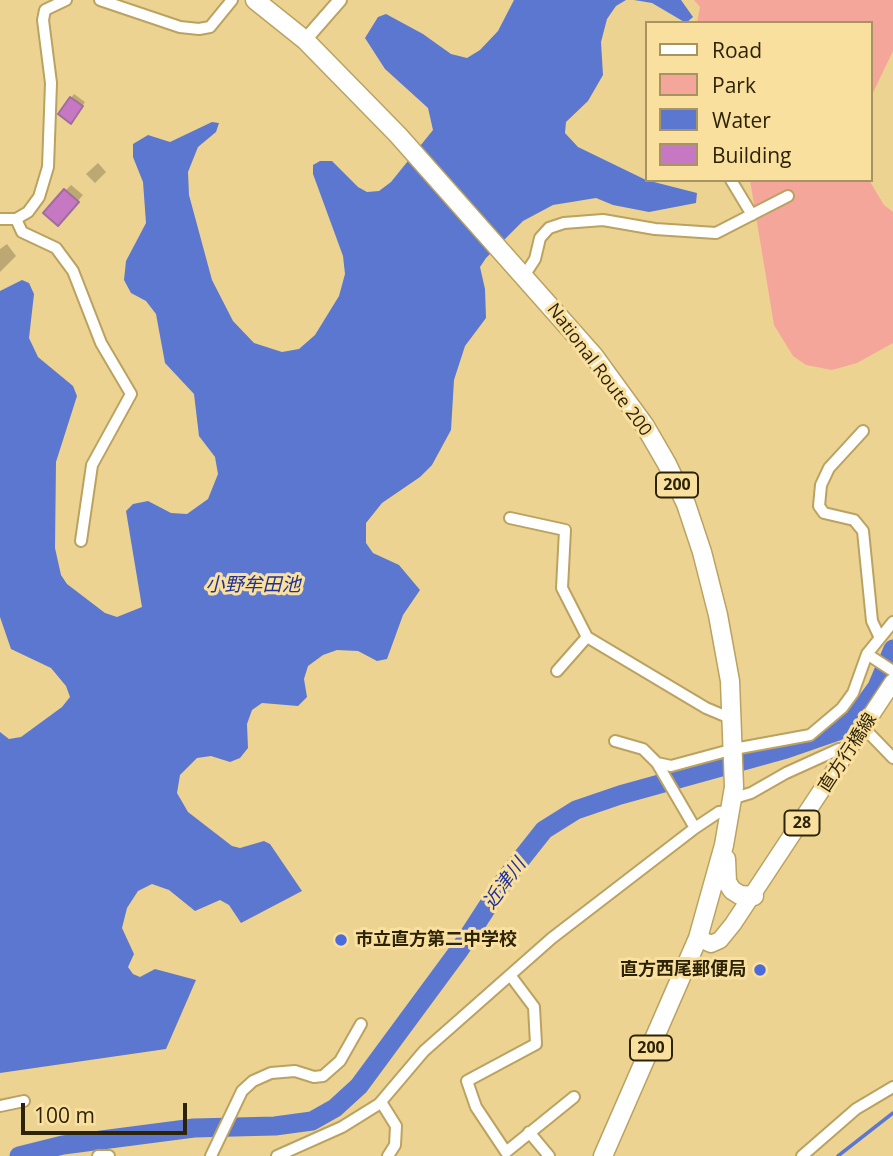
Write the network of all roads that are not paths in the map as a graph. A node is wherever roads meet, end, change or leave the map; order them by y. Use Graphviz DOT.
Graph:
graph roads {
  1 [pos="66,0"];
  2 [pos="100,0"];
  3 [pos="232,0"];
  4 [pos="255,0"];
  5 [pos="340,0"];
  6 [pos="305,40"];
  7 [pos="733,182"];
  8 [pos="788,196"];
  9 [pos="752,215"];
  10 [pos="0,219"];
  11 [pos="16,219"];
  12 [pos="520,272"];
  13 [pos="863,431"];
  14 [pos="510,518"];
  15 [pos="82,541"];
  16 [pos="893,622"];
  17 [pos="879,636"];
  18 [pos="587,637"];
  19 [pos="869,655"];
  20 [pos="557,671"];
  21 [pos="892,674"];
  22 [pos="732,714"];
  23 [pos="865,729"];
  24 [pos="615,741"];
  25 [pos="852,748"];
  26 [pos="734,749"];
  27 [pos="893,758"];
  28 [pos="660,767"];
  29 [pos="732,799"];
  30 [pos="695,828"];
  31 [pos="724,845"];
  32 [pos="754,896"];
  33 [pos="698,938"];
  34 [pos="510,975"];
  35 [pos="361,1024"];
  36 [pos="893,1087"];
  37 [pos="574,1097"];
  38 [pos="24,1101"];
  39 [pos="381,1102"];
  40 [pos="0,1106"];
  41 [pos="529,1132"];
  42 [pos="504,1154"];
  43 [pos="98,1156"];
  44 [pos="108,1156"];
  45 [pos="211,1156"];
  46 [pos="277,1156"];
  47 [pos="388,1156"];
  48 [pos="549,1156"];
  49 [pos="603,1156"];
  50 [pos="802,1156"];
  1 -- 11 [label="street"];
  2 -- 3 [label="street"];
  4 -- 6 [label="highway, National Route 200 / 200"];
  5 -- 6 [label="street"];
  6 -- 12 [label="highway, National Route 200 / 200"];
  7 -- 9 [label="street"];
  8 -- 9 [label="street"];
  9 -- 12 [label="street"];
  10 -- 11 [label="street"];
  11 -- 15 [label="street"];
  12 -- 22 [label="highway, National Route 200 / 200"];
  13 -- 17 [label="street"];
  14 -- 18 [label="street"];
  16 -- 17 [label="street"];
  17 -- 19 [label="street"];
  18 -- 20 [label="street"];
  18 -- 22 [label="street"];
  19 -- 21 [label="street"];
  19 -- 26 [label="street"];
  21 -- 23 [label="main road, 直方行橋線 / 28"];
  22 -- 26 [label="highway, National Route 200 / 200"];
  23 -- 25 [label="main road, 直方行橋線 / 28"];
  23 -- 27 [label="street"];
  24 -- 28 [label="street"];
  25 -- 29 [label="street"];
  25 -- 32 [label="main road, 直方行橋線 / 28"];
  26 -- 28 [label="street"];
  26 -- 29 [label="highway, National Route 200 / 200"];
  28 -- 30 [label="street"];
  29 -- 30 [label="street"];
  29 -- 31 [label="highway, National Route 200 / 200"];
  30 -- 34 [label="street"];
  31 -- 32 [label="highway"];
  31 -- 33 [label="highway, National Route 200 / 200"];
  32 -- 33 [label="main road, 直方行橋線 / 28"];
  33 -- 49 [label="highway, National Route 200 / 200"];
  34 -- 39 [label="street"];
  34 -- 42 [label="street"];
  35 -- 45 [label="street"];
  36 -- 50 [label="street"];
  37 -- 41 [label="street"];
  38 -- 40 [label="street"];
  39 -- 46 [label="street"];
  39 -- 47 [label="street"];
  41 -- 42 [label="street"];
  41 -- 48 [label="street"];
  43 -- 44 [label="street"];
}
